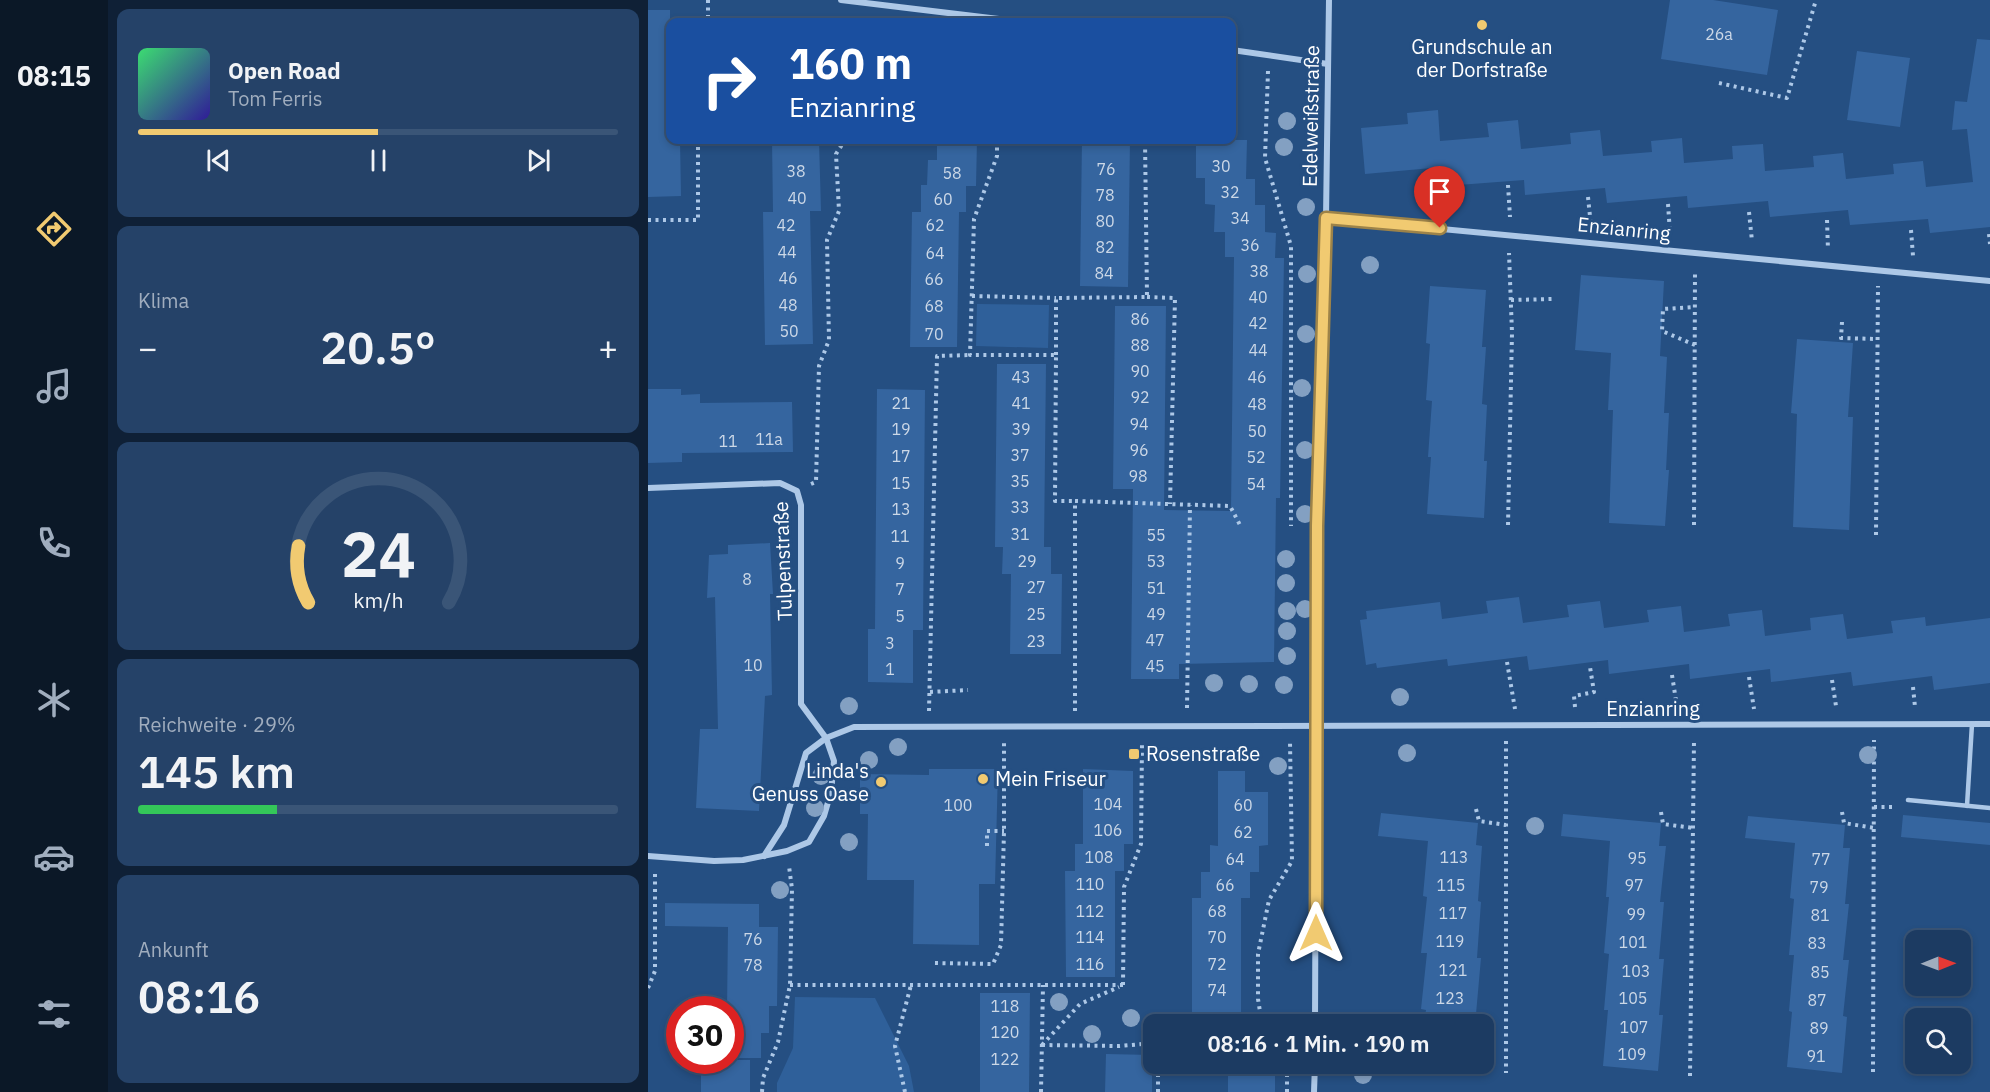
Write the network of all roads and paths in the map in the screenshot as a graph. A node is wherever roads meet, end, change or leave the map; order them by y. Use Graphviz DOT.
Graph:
graph roads {
  1 [pos="708,0"];
  2 [pos="841,0"];
  3 [pos="1329,0"];
  4 [pos="1816,0"];
  5 [pos="708,18"];
  6 [pos="990,18"];
  7 [pos="1236,51"];
  8 [pos="1269,55"];
  9 [pos="1328,64"];
  10 [pos="1719,83"];
  11 [pos="698,144"];
  12 [pos="842,144"];
  13 [pos="997,144"];
  14 [pos="1145,144"];
  15 [pos="1508,185"];
  16 [pos="1588,197"];
  17 [pos="1668,204"];
  18 [pos="1749,212"];
  19 [pos="1326,218"];
  20 [pos="648,220"];
  21 [pos="1827,220"];
  22 [pos="1911,230"];
  23 [pos="1510,234"];
  24 [pos="1989,234"];
  25 [pos="1593,243"];
  26 [pos="1990,244"];
  27 [pos="1672,250"];
  28 [pos="1695,253"];
  29 [pos="1754,258"];
  30 [pos="1829,266"];
  31 [pos="1878,270"];
  32 [pos="1915,274"];
  33 [pos="1990,281"];
  34 [pos="972,296"];
  35 [pos="1148,297"];
  36 [pos="1056,298"];
  37 [pos="1552,299"];
  38 [pos="1511,300"];
  39 [pos="1695,307"];
  40 [pos="1842,322"];
  41 [pos="1877,339"];
  42 [pos="1695,345"];
  43 [pos="1056,355"];
  44 [pos="970,356"];
  45 [pos="648,489"];
  46 [pos="797,491"];
  47 [pos="1074,501"];
  48 [pos="1170,504"];
  49 [pos="1190,505"];
  50 [pos="1240,525"];
  51 [pos="1508,525"];
  52 [pos="1694,525"];
  53 [pos="1291,526"];
  54 [pos="1876,535"];
  55 [pos="1508,662"];
  56 [pos="1590,667"];
  57 [pos="1672,675"];
  58 [pos="1749,677"];
  59 [pos="1832,680"];
  60 [pos="968,690"];
  61 [pos="930,692"];
  62 [pos="1874,724"];
  63 [pos="1972,724"];
  64 [pos="1990,724"];
  65 [pos="1575,725"];
  66 [pos="1679,725"];
  67 [pos="1694,725"];
  68 [pos="1756,725"];
  69 [pos="1839,725"];
  70 [pos="1075,726"];
  71 [pos="1142,726"];
  72 [pos="1187,726"];
  73 [pos="1290,726"];
  74 [pos="1317,726"];
  75 [pos="1506,726"];
  76 [pos="1517,726"];
  77 [pos="929,727"];
  78 [pos="1004,727"];
  79 [pos="826,738"];
  80 [pos="1134,754"];
  81 [pos="1142,754"];
  82 [pos="1908,800"];
  83 [pos="1967,806"];
  84 [pos="1990,808"];
  85 [pos="1476,809"];
  86 [pos="1661,812"];
  87 [pos="1842,812"];
  88 [pos="1506,825"];
  89 [pos="1693,828"];
  90 [pos="1874,828"];
  91 [pos="1004,831"];
  92 [pos="987,846"];
  93 [pos="648,856"];
  94 [pos="764,856"];
  95 [pos="655,877"];
  96 [pos="791,881"];
  97 [pos="936,963"];
  98 [pos="790,985"];
  99 [pos="911,985"];
  100 [pos="1043,985"];
  101 [pos="1123,985"];
  102 [pos="648,988"];
  103 [pos="1260,1014"];
  104 [pos="1315,1014"];
  105 [pos="1143,1043"];
  106 [pos="1042,1045"];
  107 [pos="1873,1072"];
  108 [pos="1506,1073"];
  109 [pos="1158,1074"];
  110 [pos="1287,1074"];
  111 [pos="1315,1074"];
  112 [pos="1690,1076"];
  113 [pos="762,1092"];
  114 [pos="905,1092"];
  115 [pos="1041,1092"];
  116 [pos="1158,1092"];
  117 [pos="1287,1092"];
  118 [pos="1314,1092"];
  1 -- 5 [label="path"];
  2 -- 6 [label="street"];
  3 -- 9 [label="street, Edelweißstraße"];
  4 -- 10 [label="path"];
  7 -- 8 [label="street"];
  8 -- 9 [label="street"];
  8 -- 53 [label="path"];
  9 -- 19 [label="street, Edelweißstraße"];
  11 -- 20 [label="path"];
  12 -- 46 [label="path"];
  13 -- 34 [label="path"];
  14 -- 35 [label="path"];
  15 -- 23 [label="path"];
  16 -- 25 [label="path"];
  17 -- 27 [label="path"];
  18 -- 29 [label="path"];
  19 -- 23 [label="street, Enzianring"];
  19 -- 74 [label="street, Edelweißstraße"];
  21 -- 30 [label="path"];
  22 -- 32 [label="path"];
  23 -- 25 [label="street, Enzianring"];
  23 -- 38 [label="path"];
  24 -- 26 [label="path"];
  25 -- 27 [label="street, Enzianring"];
  27 -- 28 [label="street, Enzianring"];
  28 -- 29 [label="street, Enzianring"];
  28 -- 39 [label="path"];
  29 -- 30 [label="street, Enzianring"];
  30 -- 31 [label="street, Enzianring"];
  31 -- 32 [label="street, Enzianring"];
  31 -- 41 [label="path"];
  32 -- 33 [label="street, Enzianring"];
  34 -- 36 [label="path"];
  34 -- 44 [label="path"];
  35 -- 36 [label="path"];
  35 -- 48 [label="path"];
  36 -- 43 [label="path"];
  37 -- 38 [label="path"];
  38 -- 51 [label="path"];
  39 -- 42 [label="path"];
  39 -- 42 [label="path"];
  40 -- 41 [label="path"];
  41 -- 54 [label="path"];
  42 -- 52 [label="path"];
  43 -- 44 [label="path"];
  43 -- 47 [label="path"];
  44 -- 61 [label="path"];
  45 -- 46 [label="street, Tulpenstraße"];
  46 -- 79 [label="street, Tulpenstraße"];
  47 -- 48 [label="path"];
  47 -- 70 [label="path"];
  48 -- 49 [label="path"];
  49 -- 50 [label="path"];
  49 -- 72 [label="path"];
  55 -- 76 [label="path"];
  56 -- 65 [label="path"];
  57 -- 66 [label="path"];
  58 -- 68 [label="path"];
  59 -- 69 [label="path"];
  60 -- 61 [label="path"];
  61 -- 77 [label="path"];
  62 -- 63 [label="street, Enzianring"];
  62 -- 69 [label="street, Enzianring"];
  62 -- 90 [label="path"];
  63 -- 64 [label="street, Enzianring"];
  63 -- 83 [label="lane"];
  65 -- 66 [label="street, Enzianring"];
  65 -- 76 [label="street, Enzianring"];
  66 -- 67 [label="street, Enzianring"];
  67 -- 68 [label="street, Enzianring"];
  67 -- 89 [label="path"];
  68 -- 69 [label="street, Enzianring"];
  70 -- 71 [label="street"];
  70 -- 78 [label="street"];
  71 -- 72 [label="street"];
  71 -- 81 [label="path"];
  72 -- 73 [label="street"];
  73 -- 74 [label="street"];
  73 -- 103 [label="path"];
  74 -- 75 [label="street, Enzianring"];
  74 -- 104 [label="street, Edelweißstraße"];
  75 -- 76 [label="street, Enzianring"];
  75 -- 88 [label="path"];
  77 -- 78 [label="street"];
  77 -- 79 [label="street"];
  78 -- 91 [label="path"];
  79 -- 94 [label="street"];
  79 -- 94 [label="street"];
  80 -- 81 [label="path"];
  81 -- 101 [label="path"];
  82 -- 83 [label="lane"];
  83 -- 84 [label="lane"];
  85 -- 88 [label="path"];
  86 -- 89 [label="path"];
  87 -- 90 [label="path"];
  88 -- 108 [label="path"];
  89 -- 112 [label="path"];
  90 -- 107 [label="path"];
  91 -- 92 [label="path"];
  91 -- 97 [label="path"];
  93 -- 94 [label="street"];
  95 -- 102 [label="path"];
  96 -- 98 [label="path"];
  98 -- 99 [label="path"];
  98 -- 113 [label="path"];
  99 -- 100 [label="path"];
  99 -- 114 [label="path"];
  100 -- 101 [label="path"];
  100 -- 106 [label="path"];
  101 -- 106 [label="path"];
  105 -- 106 [label="path"];
  106 -- 115 [label="path"];
  109 -- 116 [label="path"];
  110 -- 117 [label="path"];
  111 -- 118 [label="street"];
}
